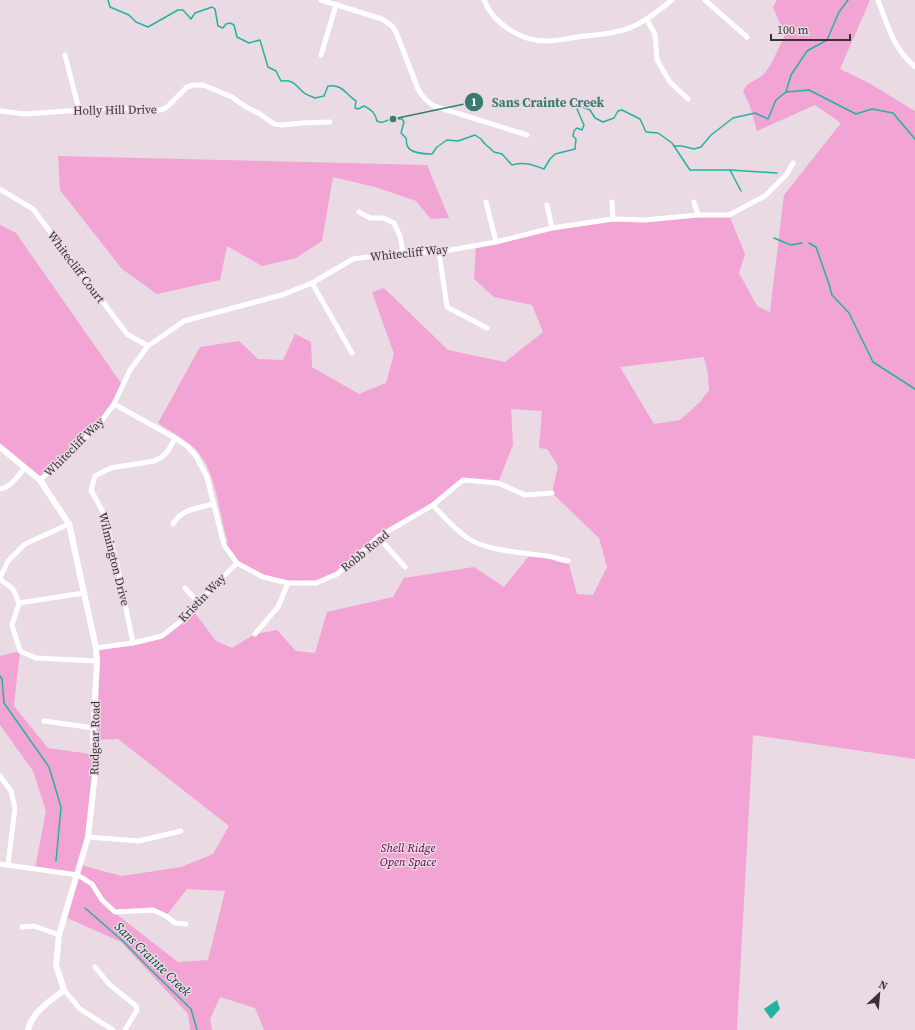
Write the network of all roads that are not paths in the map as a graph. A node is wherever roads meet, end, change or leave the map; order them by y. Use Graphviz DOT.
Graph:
graph roads {
  1 [pos="321,0"];
  2 [pos="484,0"];
  3 [pos="672,0"];
  4 [pos="705,0"];
  5 [pos="878,0"];
  6 [pos="336,5"];
  7 [pos="647,20"];
  8 [pos="747,37"];
  9 [pos="65,55"];
  10 [pos="321,55"];
  11 [pos="915,67"];
  12 [pos="688,99"];
  13 [pos="79,110"];
  14 [pos="0,111"];
  15 [pos="330,122"];
  16 [pos="527,135"];
  17 [pos="793,163"];
  18 [pos="1,190"];
  19 [pos="486,202"];
  20 [pos="612,202"];
  21 [pos="694,202"];
  22 [pos="547,205"];
  23 [pos="359,212"];
  24 [pos="698,215"];
  25 [pos="613,219"];
  26 [pos="552,228"];
  27 [pos="496,242"];
  28 [pos="403,252"];
  29 [pos="439,252"];
  30 [pos="312,283"];
  31 [pos="487,328"];
  32 [pos="148,346"];
  33 [pos="352,353"];
  34 [pos="114,404"];
  35 [pos="175,438"];
  36 [pos="0,447"];
  37 [pos="25,468"];
  38 [pos="40,480"];
  39 [pos="0,489"];
  40 [pos="552,493"];
  41 [pos="213,504"];
  42 [pos="433,505"];
  43 [pos="69,524"];
  44 [pos="174,524"];
  45 [pos="378,537"];
  46 [pos="568,562"];
  47 [pos="237,563"];
  48 [pos="405,567"];
  49 [pos="0,578"];
  50 [pos="288,583"];
  51 [pos="185,588"];
  52 [pos="84,593"];
  53 [pos="198,602"];
  54 [pos="19,603"];
  55 [pos="255,634"];
  56 [pos="133,643"];
  57 [pos="96,648"];
  58 [pos="97,661"];
  59 [pos="44,721"];
  60 [pos="94,728"];
  61 [pos="0,776"];
  62 [pos="181,831"];
  63 [pos="88,837"];
  64 [pos="0,864"];
  65 [pos="8,864"];
  66 [pos="78,874"];
  67 [pos="186,924"];
  68 [pos="22,927"];
  69 [pos="59,935"];
  70 [pos="95,967"];
  71 [pos="64,990"];
  72 [pos="28,1030"];
  73 [pos="113,1030"];
  74 [pos="125,1030"];
  1 -- 6 [label="street"];
  2 -- 7 [label="street"];
  3 -- 7 [label="street"];
  4 -- 8 [label="street"];
  5 -- 11 [label="street"];
  6 -- 10 [label="street"];
  6 -- 16 [label="street"];
  7 -- 12 [label="street"];
  9 -- 13 [label="street"];
  13 -- 14 [label="street, Holly Hill Drive"];
  13 -- 15 [label="street, Holly Hill Drive"];
  17 -- 24 [label="street, Whitecliff Way"];
  18 -- 32 [label="street, Whitecliff Court"];
  19 -- 27 [label="street"];
  20 -- 25 [label="street"];
  21 -- 24 [label="street"];
  22 -- 26 [label="street"];
  23 -- 28 [label="street"];
  24 -- 25 [label="street, Whitecliff Way"];
  25 -- 26 [label="street, Whitecliff Way"];
  26 -- 27 [label="street, Whitecliff Way"];
  27 -- 29 [label="street, Whitecliff Way"];
  28 -- 29 [label="street, Whitecliff Way"];
  28 -- 30 [label="street, Whitecliff Way"];
  29 -- 31 [label="street"];
  30 -- 32 [label="street, Whitecliff Way"];
  30 -- 33 [label="street"];
  32 -- 34 [label="street, Whitecliff Way"];
  34 -- 35 [label="street, Robb Road"];
  34 -- 38 [label="street, Whitecliff Way"];
  35 -- 41 [label="street, Robb Road"];
  35 -- 56 [label="street, Wilmington Drive"];
  36 -- 37 [label="street, Rudgear Road"];
  37 -- 38 [label="street, Rudgear Road"];
  37 -- 39 [label="street"];
  38 -- 43 [label="street, Rudgear Road"];
  40 -- 42 [label="street, Robb Road"];
  41 -- 44 [label="street"];
  41 -- 47 [label="street, Robb Road"];
  42 -- 45 [label="street, Robb Road"];
  42 -- 46 [label="street"];
  43 -- 49 [label="street"];
  43 -- 52 [label="street, Rudgear Road"];
  45 -- 48 [label="street"];
  45 -- 50 [label="street, Robb Road"];
  47 -- 50 [label="street, Robb Road"];
  47 -- 53 [label="street, Kristin Way"];
  49 -- 54 [label="street"];
  50 -- 55 [label="street"];
  51 -- 53 [label="street"];
  52 -- 54 [label="street"];
  52 -- 57 [label="street, Rudgear Road"];
  53 -- 56 [label="street, Kristin Way"];
  54 -- 58 [label="street"];
  56 -- 57 [label="street, Kristin Way"];
  57 -- 58 [label="street, Rudgear Road"];
  58 -- 60 [label="street, Rudgear Road"];
  59 -- 60 [label="street"];
  60 -- 63 [label="street, Rudgear Road"];
  61 -- 65 [label="street"];
  62 -- 63 [label="street"];
  63 -- 66 [label="street, Rudgear Road"];
  64 -- 65 [label="street"];
  65 -- 66 [label="street"];
  66 -- 67 [label="street"];
  66 -- 69 [label="street, Rudgear Road"];
  68 -- 69 [label="street"];
  69 -- 71 [label="street, Rudgear Road"];
  70 -- 74 [label="street"];
  71 -- 72 [label="street"];
  71 -- 73 [label="street, Rudgear Road"];
}
